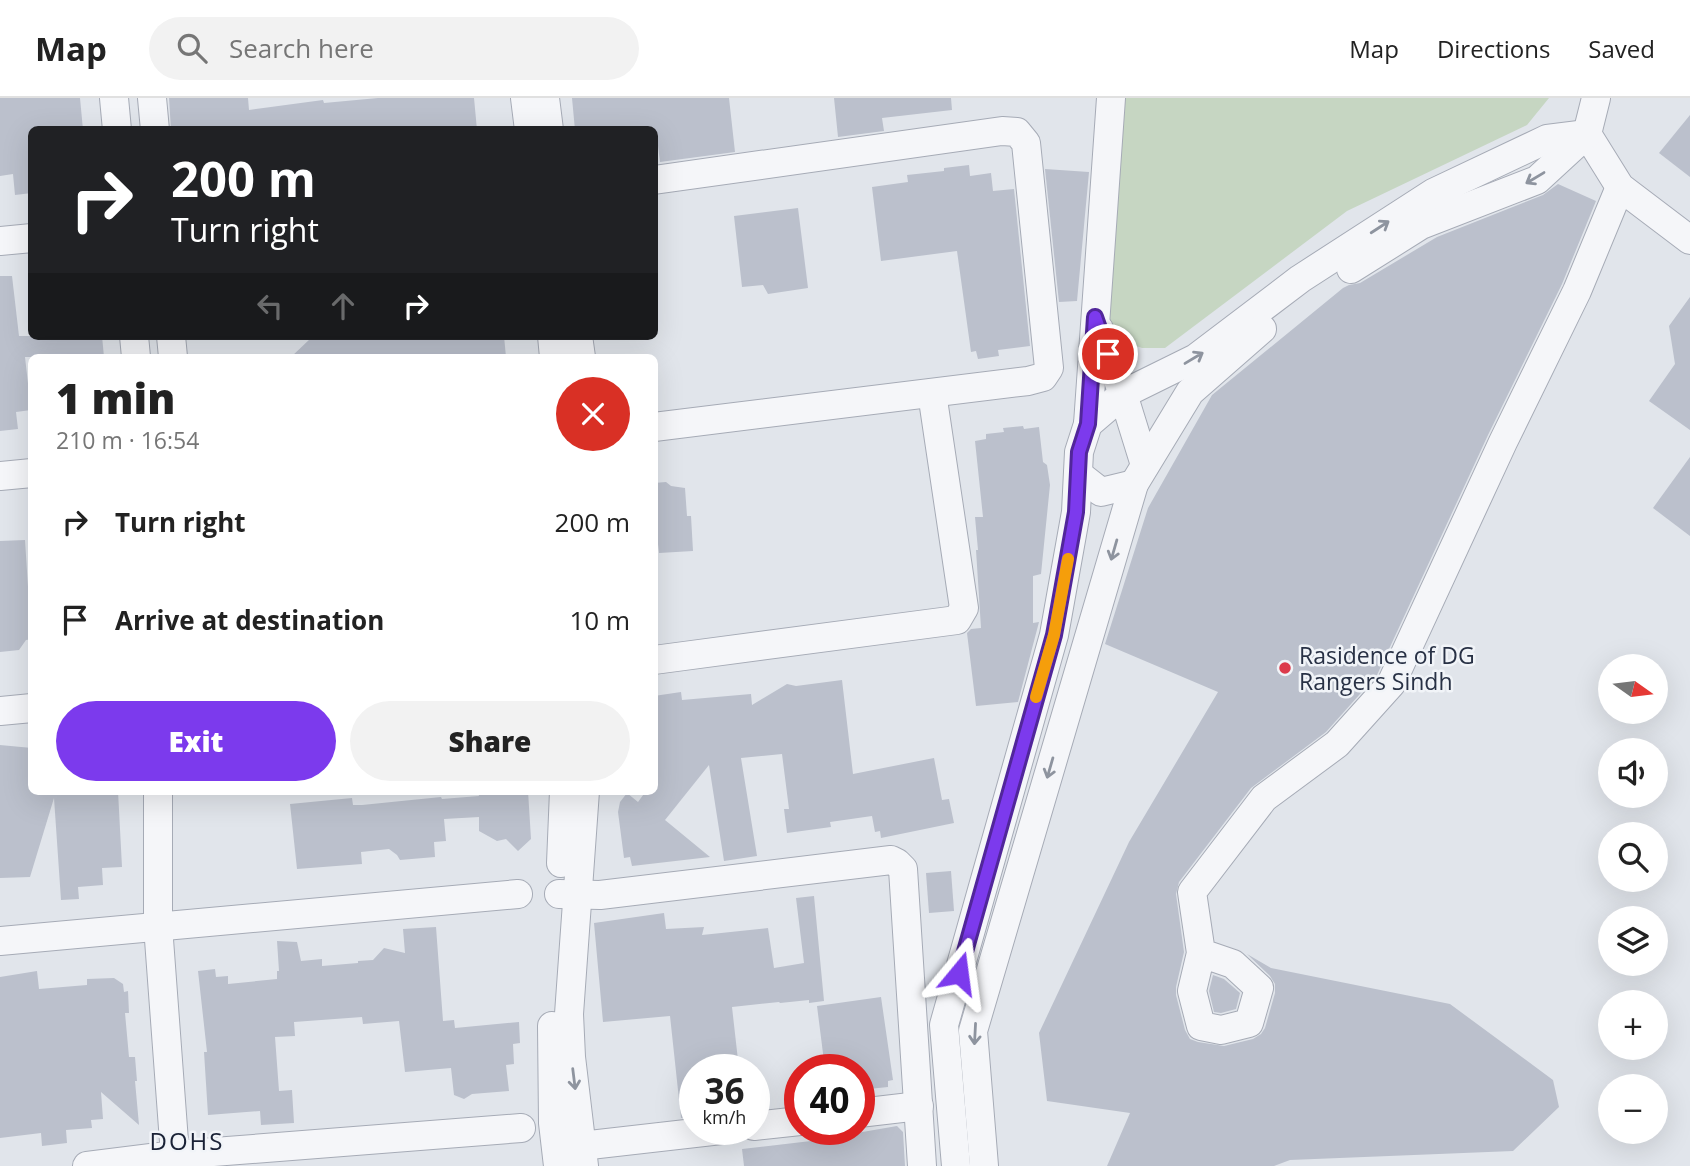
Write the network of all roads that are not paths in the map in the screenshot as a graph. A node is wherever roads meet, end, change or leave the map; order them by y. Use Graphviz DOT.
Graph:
graph roads {
  1 [pos="114,98"];
  2 [pos="152,98"];
  3 [pos="525,98"];
  4 [pos="545,98"];
  5 [pos="1111,98"];
  6 [pos="1596,98"];
  7 [pos="117,126"];
  8 [pos="155,126"];
  9 [pos="528,126"];
  10 [pos="548,126"];
  11 [pos="1587,134"];
  12 [pos="658,179"];
  13 [pos="1620,187"];
  14 [pos="28,238"];
  15 [pos="1690,240"];
  16 [pos="0,241"];
  17 [pos="1095,317"];
  18 [pos="1108,354"];
  19 [pos="1165,373"];
  20 [pos="932,394"];
  21 [pos="1123,394"];
  22 [pos="1088,424"];
  23 [pos="658,427"];
  24 [pos="28,473"];
  25 [pos="1078,474"];
  26 [pos="1139,475"];
  27 [pos="0,476"];
  28 [pos="658,659"];
  29 [pos="28,708"];
  30 [pos="0,711"];
  31 [pos="158,795"];
  32 [pos="564,795"];
  33 [pos="584,795"];
  34 [pos="518,894"];
  35 [pos="568,895"];
  36 [pos="158,926"];
  37 [pos="0,941"];
  38 [pos="1201,953"];
  39 [pos="919,1107"];
  40 [pos="875,1112"];
  41 [pos="521,1128"];
  42 [pos="679,1138"];
  43 [pos="583,1156"];
  44 [pos="176,1160"];
  45 [pos="87,1166"];
  46 [pos="558,1166"];
  47 [pos="922,1166"];
  48 [pos="956,1166"];
  49 [pos="984,1166"];
  1 -- 7 [label="street"];
  2 -- 8 [label="street"];
  3 -- 9 [label="street"];
  4 -- 10 [label="street"];
  5 -- 17 [label="street"];
  6 -- 11 [label="street"];
  11 -- 13 [label="street"];
  19 -- 11 [label="street, one-way"];
  11 -- 26 [label="street, one-way"];
  12 -- 20 [label="street"];
  13 -- 15 [label="street"];
  13 -- 38 [label="street"];
  14 -- 16 [label="street"];
  17 -- 18 [label="street"];
  17 -- 22 [label="street"];
  18 -- 19 [label="street"];
  18 -- 21 [label="street"];
  19 -- 21 [label="street"];
  20 -- 23 [label="street"];
  20 -- 28 [label="street"];
  21 -- 22 [label="street"];
  21 -- 26 [label="street"];
  22 -- 25 [label="street"];
  24 -- 27 [label="street"];
  25 -- 26 [label="street"];
  25 -- 48 [label="street"];
  26 -- 49 [label="street, one-way"];
  29 -- 30 [label="street"];
  31 -- 36 [label="street"];
  32 -- 35 [label="street"];
  33 -- 35 [label="street"];
  34 -- 36 [label="street"];
  35 -- 39 [label="street"];
  35 -- 43 [label="street, one-way"];
  35 -- 46 [label="street"];
  36 -- 37 [label="street"];
  36 -- 44 [label="street"];
  39 -- 40 [label="street"];
  39 -- 47 [label="street"];
  41 -- 44 [label="street"];
  42 -- 43 [label="street"];
  44 -- 45 [label="street"];
}
